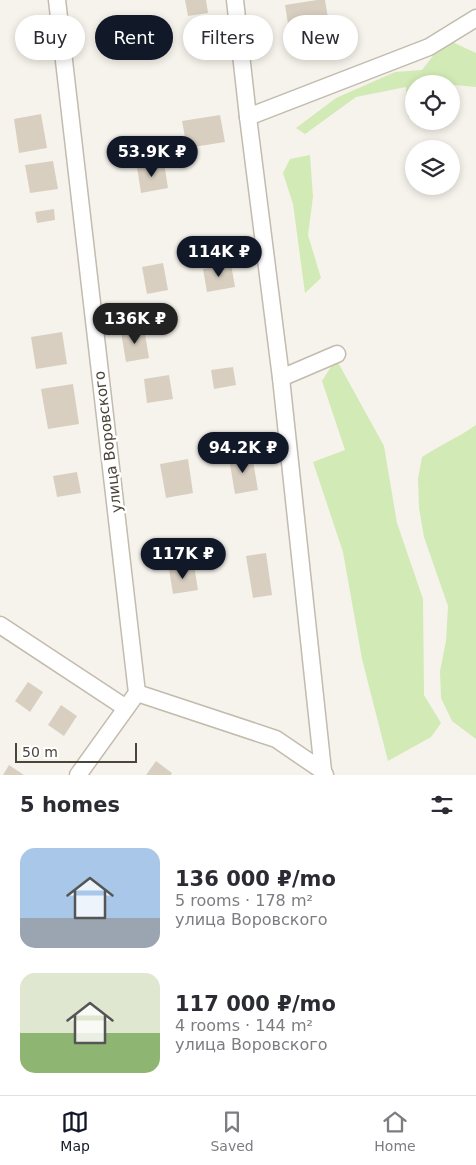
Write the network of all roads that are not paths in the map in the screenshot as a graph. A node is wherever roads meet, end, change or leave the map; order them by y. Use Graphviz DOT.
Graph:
graph roads {
  1 [pos="57,0"];
  2 [pos="235,0"];
  3 [pos="476,18"];
  4 [pos="248,117"];
  5 [pos="337,354"];
  6 [pos="281,378"];
  7 [pos="0,625"];
  8 [pos="137,693"];
  9 [pos="126,708"];
  10 [pos="324,773"];
  11 [pos="78,775"];
  1 -- 8 [label="street, улица Воровского"];
  2 -- 4 [label="street"];
  3 -- 4 [label="street"];
  4 -- 6 [label="street"];
  5 -- 6 [label="street"];
  6 -- 10 [label="street"];
  7 -- 9 [label="street"];
  8 -- 9 [label="street"];
  8 -- 10 [label="street"];
  9 -- 11 [label="street"];
}
